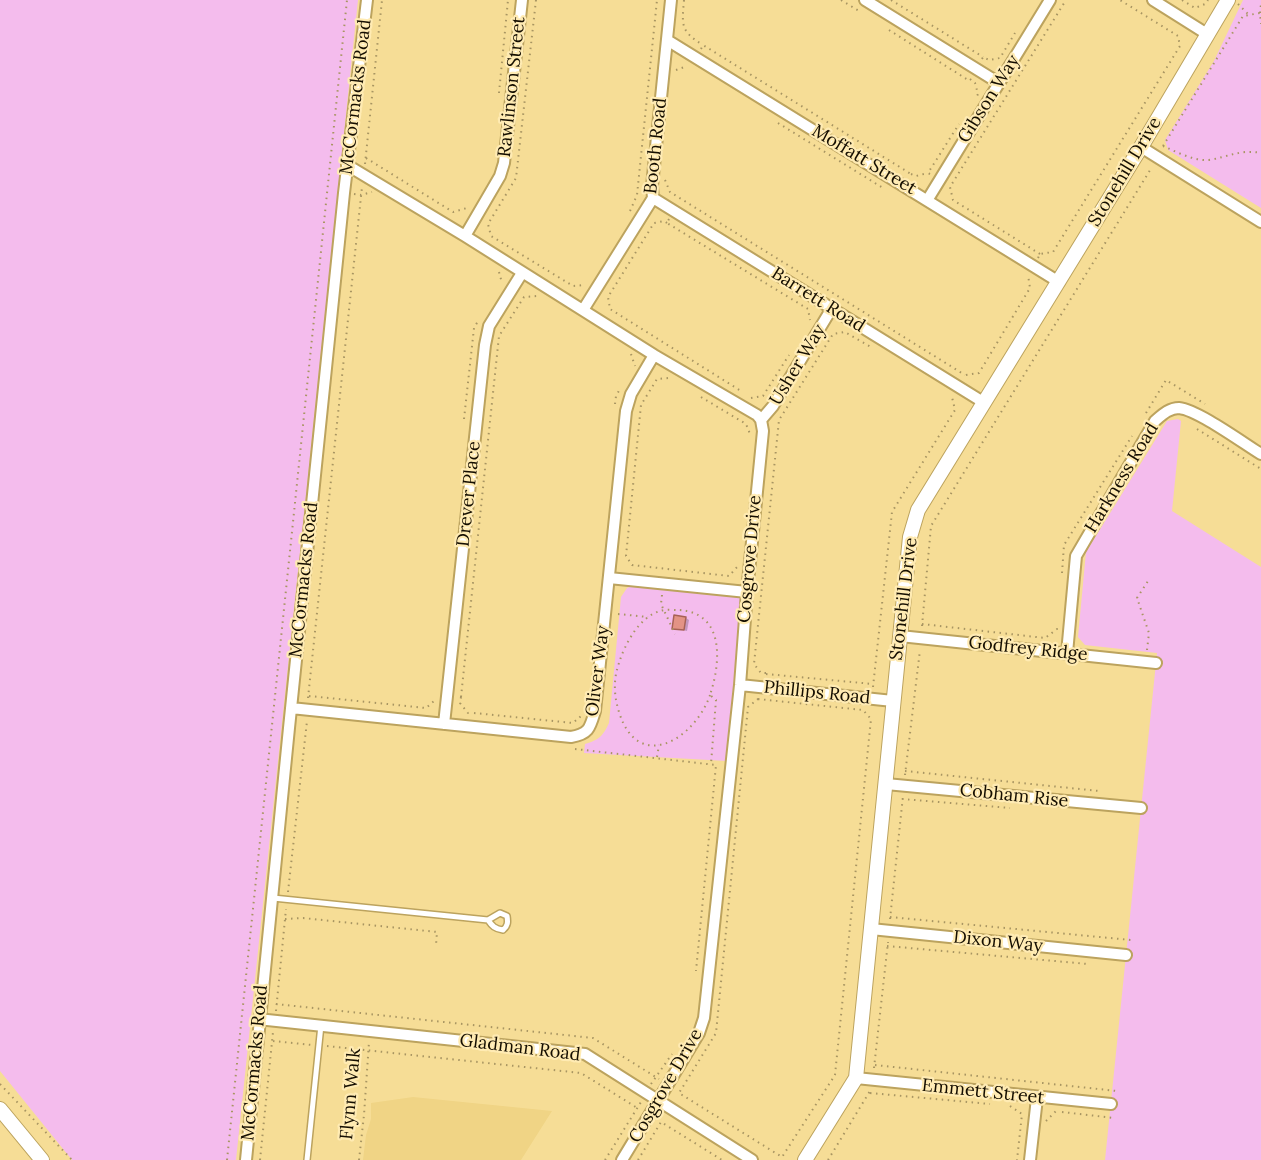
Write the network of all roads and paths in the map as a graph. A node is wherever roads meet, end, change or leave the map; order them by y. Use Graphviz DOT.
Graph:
graph roads {
  1 [pos="347,0"];
  2 [pos="367,0"];
  3 [pos="382,0"];
  4 [pos="508,0"];
  5 [pos="522,0"];
  6 [pos="536,0"];
  7 [pos="657,0"];
  8 [pos="671,0"];
  9 [pos="684,0"];
  10 [pos="841,0"];
  11 [pos="865,0"];
  12 [pos="891,0"];
  13 [pos="1050,0"];
  14 [pos="1066,0"];
  15 [pos="1120,0"];
  16 [pos="1153,0"];
  17 [pos="1182,0"];
  18 [pos="1208,0"];
  19 [pos="1229,0"];
  20 [pos="1261,4"];
  21 [pos="859,11"];
  22 [pos="1260,13"];
  23 [pos="1250,15"];
  24 [pos="1261,24"];
  25 [pos="885,27"];
  26 [pos="1017,29"];
  27 [pos="1207,34"];
  28 [pos="1178,36"];
  29 [pos="667,40"];
  30 [pos="703,45"];
  31 [pos="983,57"];
  32 [pos="696,58"];
  33 [pos="976,69"];
  34 [pos="675,78"];
  35 [pos="969,80"];
  36 [pos="999,83"];
  37 [pos="498,102"];
  38 [pos="972,104"];
  39 [pos="770,118"];
  40 [pos="959,124"];
  41 [pos="1163,146"];
  42 [pos="1141,147"];
  43 [pos="1261,153"];
  44 [pos="365,157"];
  45 [pos="1157,157"];
  46 [pos="347,165"];
  47 [pos="911,174"];
  48 [pos="363,175"];
  49 [pos="940,179"];
  50 [pos="665,180"];
  51 [pos="951,185"];
  52 [pos="887,191"];
  53 [pos="371,192"];
  54 [pos="362,195"];
  55 [pos="652,198"];
  56 [pos="681,199"];
  57 [pos="928,199"];
  58 [pos="469,205"];
  59 [pos="674,211"];
  60 [pos="626,218"];
  61 [pos="1261,222"];
  62 [pos="667,223"];
  63 [pos="465,236"];
  64 [pos="1040,254"];
  65 [pos="499,272"];
  66 [pos="522,273"];
  67 [pos="587,282"];
  68 [pos="1059,282"];
  69 [pos="499,288"];
  70 [pos="545,301"];
  71 [pos="832,308"];
  72 [pos="583,310"];
  73 [pos="480,318"];
  74 [pos="809,323"];
  75 [pos="623,349"];
  76 [pos="874,350"];
  77 [pos="792,351"];
  78 [pos="654,355"];
  79 [pos="966,375"];
  80 [pos="641,377"];
  81 [pos="669,377"];
  82 [pos="654,384"];
  83 [pos="621,388"];
  84 [pos="743,392"];
  85 [pos="698,395"];
  86 [pos="752,398"];
  87 [pos="983,402"];
  88 [pos="615,408"];
  89 [pos="464,418"];
  90 [pos="761,420"];
  91 [pos="1197,429"];
  92 [pos="751,436"];
  93 [pos="1261,454"];
  94 [pos="1261,469"];
  95 [pos="750,560"];
  96 [pos="765,561"];
  97 [pos="609,579"];
  98 [pos="1148,581"];
  99 [pos="663,584"];
  100 [pos="747,592"];
  101 [pos="664,611"];
  102 [pos="606,614"];
  103 [pos="649,617"];
  104 [pos="675,634"];
  105 [pos="900,636"];
  106 [pos="921,638"];
  107 [pos="1066,653"];
  108 [pos="1151,663"];
  109 [pos="766,673"];
  110 [pos="740,685"];
  111 [pos="447,695"];
  112 [pos="710,695"];
  113 [pos="309,696"];
  114 [pos="462,697"];
  115 [pos="893,701"];
  116 [pos="291,708"];
  117 [pos="307,710"];
  118 [pos="474,713"];
  119 [pos="582,715"];
  120 [pos="444,724"];
  121 [pos="473,727"];
  122 [pos="659,745"];
  123 [pos="573,748"];
  124 [pos="657,758"];
  125 [pos="711,764"];
  126 [pos="886,784"];
  127 [pos="1098,791"];
  128 [pos="902,799"];
  129 [pos="1141,808"];
  130 [pos="271,898"];
  131 [pos="288,899"];
  132 [pos="285,919"];
  133 [pos="488,920"];
  134 [pos="871,930"];
  135 [pos="1131,940"];
  136 [pos="436,945"];
  137 [pos="1126,955"];
  138 [pos="1095,964"];
  139 [pos="696,978"];
  140 [pos="276,1004"];
  141 [pos="258,1019"];
  142 [pos="275,1021"];
  143 [pos="321,1025"];
  144 [pos="370,1030"];
  145 [pos="240,1037"];
  146 [pos="257,1039"];
  147 [pos="273,1041"];
  148 [pos="319,1046"];
  149 [pos="368,1049"];
  150 [pos="672,1054"];
  151 [pos="656,1076"];
  152 [pos="856,1077"];
  153 [pos="0,1084"];
  154 [pos="1117,1091"];
  155 [pos="646,1092"];
  156 [pos="1037,1098"];
  157 [pos="660,1101"];
  158 [pos="1111,1104"];
  159 [pos="638,1107"];
  160 [pos="0,1109"];
  161 [pos="1114,1118"];
  162 [pos="1045,1130"];
  163 [pos="40,1158"];
  164 [pos="781,1159"];
  165 [pos="72,1160"];
  166 [pos="228,1160"];
  167 [pos="246,1160"];
  168 [pos="260,1160"];
  169 [pos="307,1160"];
  170 [pos="359,1160"];
  171 [pos="605,1160"];
  172 [pos="622,1160"];
  173 [pos="638,1160"];
  174 [pos="722,1160"];
  175 [pos="752,1160"];
  176 [pos="805,1160"];
  177 [pos="828,1160"];
  178 [pos="1017,1160"];
  179 [pos="1030,1160"];
  1 -- 145 [label="path"];
  2 -- 46 [label="street, McCormacks Road"];
  3 -- 44 [label="path"];
  4 -- 37 [label="path"];
  5 -- 63 [label="street, Rawlinson Street"];
  6 -- 67 [label="path"];
  7 -- 60 [label="path"];
  8 -- 29 [label="street, Booth Road"];
  9 -- 30 [label="path"];
  10 -- 21 [label="path"];
  11 -- 33 [label="street"];
  12 -- 31 [label="path"];
  13 -- 36 [label="street, Gibson Way"];
  14 -- 51 [label="path"];
  15 -- 28 [label="path"];
  16 -- 27 [label="street"];
  17 -- 18 [label="path"];
  19 -- 23 [label="path"];
  19 -- 27 [label="street, Stonehill Drive"];
  20 -- 22 [label="path"];
  22 -- 23 [label="path"];
  22 -- 24 [label="path"];
  23 -- 41 [label="path"];
  25 -- 35 [label="path"];
  26 -- 31 [label="path"];
  27 -- 42 [label="street, Stonehill Drive"];
  29 -- 32 [label="street, Moffatt Street"];
  29 -- 55 [label="street, Booth Road"];
  30 -- 32 [label="path"];
  30 -- 47 [label="path"];
  31 -- 33 [label="path"];
  32 -- 34 [label="path"];
  32 -- 57 [label="street, Moffatt Street"];
  33 -- 35 [label="path"];
  33 -- 36 [label="street"];
  35 -- 38 [label="path"];
  36 -- 49 [label="street, Gibson Way"];
  39 -- 52 [label="path"];
  40 -- 49 [label="path"];
  41 -- 43 [label="path"];
  41 -- 45 [label="path"];
  42 -- 45 [label="street"];
  42 -- 68 [label="street, Stonehill Drive"];
  44 -- 48 [label="path"];
  44 -- 58 [label="path"];
  45 -- 61 [label="street"];
  45 -- 106 [label="path"];
  46 -- 48 [label="street"];
  46 -- 116 [label="street, McCormacks Road"];
  48 -- 54 [label="path"];
  48 -- 63 [label="street"];
  49 -- 51 [label="path"];
  49 -- 57 [label="street, Gibson Way"];
  50 -- 56 [label="path"];
  51 -- 64 [label="path"];
  53 -- 54 [label="path"];
  54 -- 113 [label="path"];
  55 -- 59 [label="street, Barrett Road"];
  55 -- 72 [label="street, Booth Road"];
  56 -- 59 [label="path"];
  56 -- 79 [label="path"];
  57 -- 68 [label="street, Moffatt Street"];
  59 -- 62 [label="path"];
  59 -- 71 [label="street, Barrett Road"];
  62 -- 74 [label="path"];
  62 -- 84 [label="path"];
  63 -- 66 [label="street"];
  65 -- 69 [label="path"];
  66 -- 72 [label="street"];
  66 -- 111 [label="street, Drever Place"];
  68 -- 87 [label="street, Stonehill Drive"];
  70 -- 114 [label="path"];
  71 -- 87 [label="street, Barrett Road"];
  71 -- 90 [label="street, Usher Way"];
  72 -- 78 [label="street"];
  73 -- 89 [label="path"];
  75 -- 80 [label="path"];
  76 -- 96 [label="path"];
  77 -- 86 [label="path"];
  78 -- 80 [label="street, Oliver Way"];
  78 -- 90 [label="street"];
  80 -- 82 [label="path"];
  80 -- 97 [label="street, Oliver Way"];
  81 -- 82 [label="path"];
  82 -- 95 [label="path"];
  83 -- 88 [label="path"];
  85 -- 92 [label="path"];
  87 -- 105 [label="street, Stonehill Drive"];
  90 -- 95 [label="street, Cosgrove Drive"];
  91 -- 94 [label="path"];
  93 -- 107 [label="street, Harkness Road"];
  95 -- 96 [label="path"];
  95 -- 100 [label="street, Cosgrove Drive"];
  96 -- 109 [label="path"];
  97 -- 99 [label="street"];
  97 -- 102 [label="street, Oliver Way"];
  98 -- 108 [label="path"];
  99 -- 100 [label="street"];
  99 -- 101 [label="path"];
  100 -- 110 [label="street, Cosgrove Drive"];
  101 -- 103 [label="path"];
  101 -- 104 [label="path"];
  101 -- 112 [label="path"];
  102 -- 103 [label="path"];
  102 -- 121 [label="street, Oliver Way"];
  103 -- 122 [label="path"];
  105 -- 106 [label="street, Godfrey Ridge"];
  105 -- 115 [label="street, Stonehill Drive"];
  106 -- 107 [label="street, Godfrey Ridge"];
  106 -- 127 [label="path"];
  107 -- 108 [label="street, Godfrey Ridge"];
  110 -- 115 [label="street, Phillips Road"];
  110 -- 157 [label="street, Cosgrove Drive"];
  111 -- 113 [label="path"];
  111 -- 114 [label="path"];
  111 -- 120 [label="street, Drever Place"];
  112 -- 122 [label="path"];
  112 -- 125 [label="path"];
  113 -- 117 [label="path"];
  114 -- 118 [label="path"];
  115 -- 126 [label="street, Stonehill Drive"];
  116 -- 117 [label="street, Oliver Way"];
  116 -- 130 [label="street, McCormacks Road"];
  117 -- 120 [label="street, Oliver Way"];
  117 -- 131 [label="path"];
  118 -- 119 [label="path"];
  118 -- 121 [label="path"];
  120 -- 121 [label="street, Oliver Way"];
  122 -- 124 [label="path"];
  123 -- 124 [label="path"];
  124 -- 125 [label="path"];
  125 -- 139 [label="path"];
  126 -- 129 [label="street, Cobham Rise"];
  126 -- 134 [label="street, Stonehill Drive"];
  128 -- 135 [label="path"];
  130 -- 131 [label="lane"];
  130 -- 141 [label="street, McCormacks Road"];
  131 -- 132 [label="path"];
  131 -- 133 [label="lane"];
  132 -- 136 [label="path"];
  132 -- 140 [label="path"];
  134 -- 137 [label="street, Dixon Way"];
  134 -- 152 [label="street, Stonehill Drive"];
  138 -- 154 [label="path"];
  140 -- 142 [label="path"];
  140 -- 151 [label="path"];
  141 -- 142 [label="street, Gladman Road"];
  141 -- 146 [label="street, McCormacks Road"];
  142 -- 143 [label="street, Gladman Road"];
  142 -- 147 [label="path"];
  143 -- 144 [label="street, Gladman Road"];
  143 -- 148 [label="lane"];
  144 -- 149 [label="path, Flynn Walk"];
  144 -- 155 [label="street, Gladman Road"];
  145 -- 146 [label="path"];
  145 -- 166 [label="path"];
  146 -- 147 [label="path"];
  146 -- 167 [label="street, McCormacks Road"];
  147 -- 148 [label="path"];
  147 -- 168 [label="path"];
  148 -- 149 [label="path"];
  148 -- 169 [label="lane"];
  149 -- 159 [label="path"];
  149 -- 170 [label="path, Flynn Walk"];
  150 -- 151 [label="path"];
  151 -- 155 [label="path"];
  152 -- 156 [label="street, Emmett Street"];
  152 -- 176 [label="street, Stonehill Drive"];
  153 -- 165 [label="path"];
  155 -- 157 [label="street, Gladman Road"];
  155 -- 159 [label="path"];
  156 -- 158 [label="street, Emmett Street"];
  156 -- 179 [label="street"];
  157 -- 172 [label="street, Cosgrove Drive"];
  157 -- 175 [label="street, Gladman Road"];
  159 -- 171 [label="path"];
  160 -- 163 [label="street"];
  161 -- 162 [label="path"];
  164 -- 164 [label="path"];
  173 -- 174 [label="path"];
  177 -- 178 [label="path"];
}
